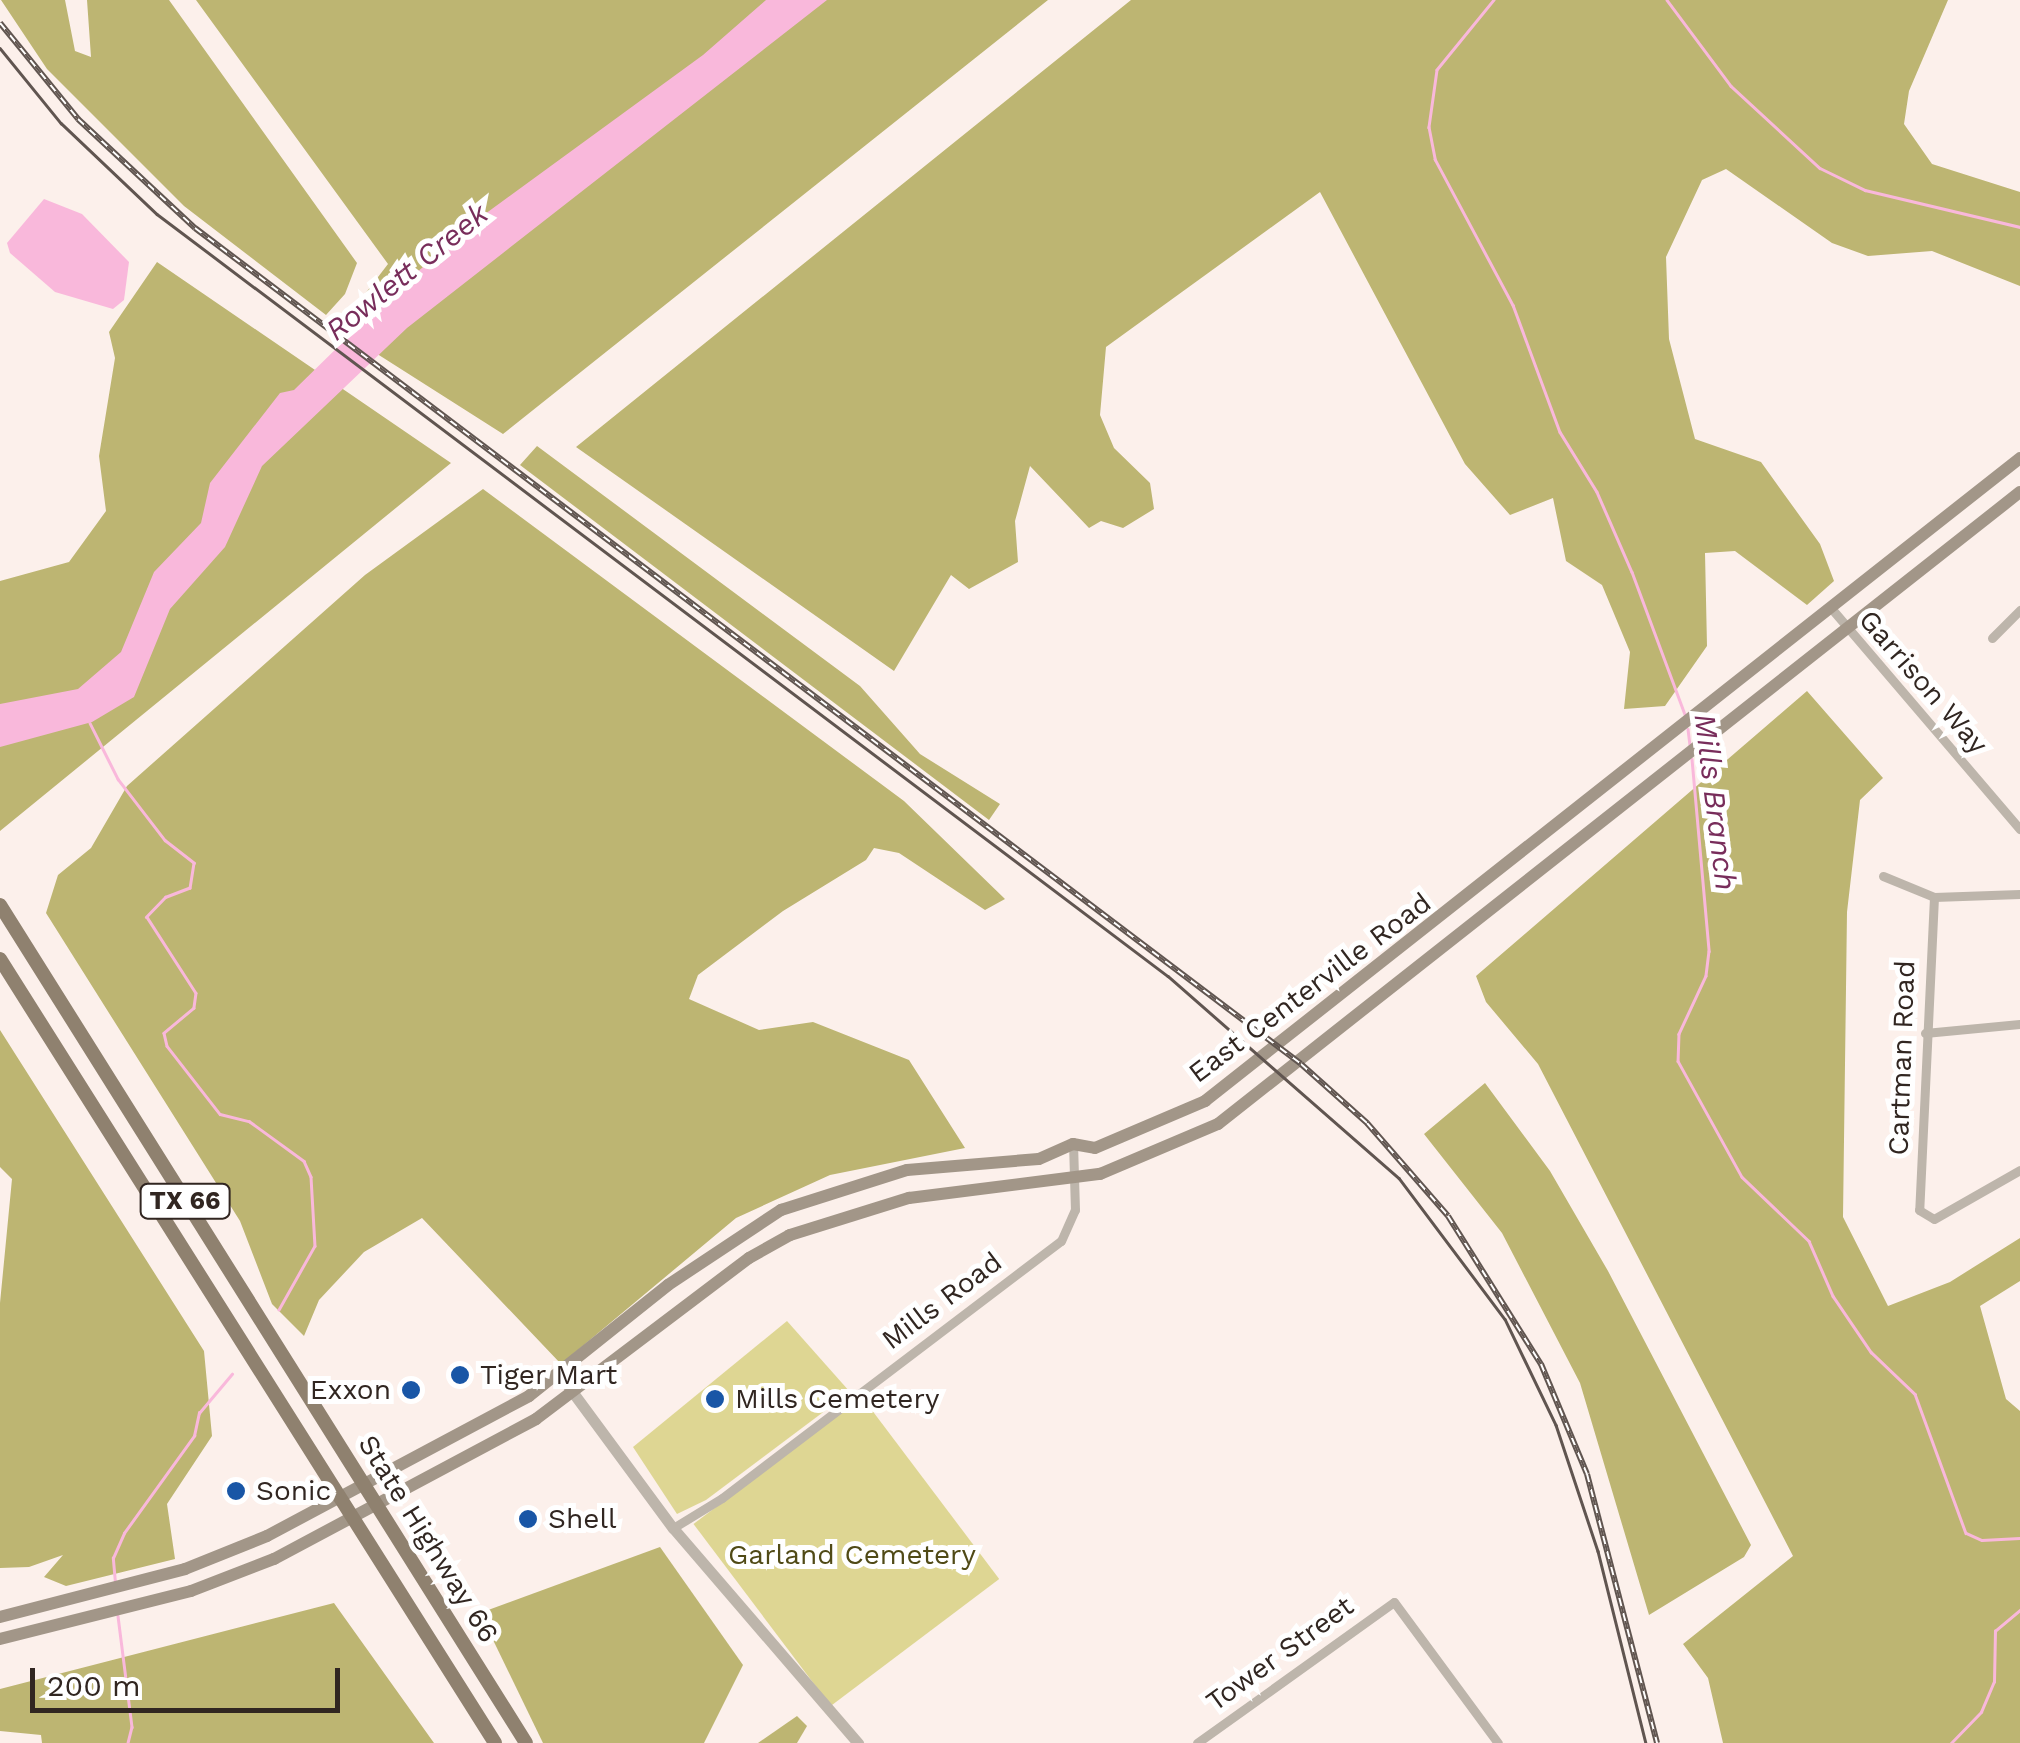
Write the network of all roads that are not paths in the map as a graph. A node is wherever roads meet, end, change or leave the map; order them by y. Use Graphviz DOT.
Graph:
graph roads {
  1 [pos="2020,458"];
  2 [pos="2020,492"];
  3 [pos="1832,608"];
  4 [pos="2020,610"];
  5 [pos="1848,628"];
  6 [pos="1992,638"];
  7 [pos="2020,829"];
  8 [pos="1542,839"];
  9 [pos="1558,858"];
  10 [pos="1883,876"];
  11 [pos="2020,894"];
  12 [pos="1934,897"];
  13 [pos="0,905"];
  14 [pos="0,959"];
  15 [pos="1382,967"];
  16 [pos="1399,987"];
  17 [pos="2020,1024"];
  18 [pos="1926,1033"];
  19 [pos="1176,1116"];
  20 [pos="1194,1136"];
  21 [pos="1073,1144"];
  22 [pos="2020,1170"];
  23 [pos="1074,1179"];
  24 [pos="560,1374"];
  25 [pos="573,1392"];
  26 [pos="363,1482"];
  27 [pos="338,1495"];
  28 [pos="377,1504"];
  29 [pos="352,1516"];
  30 [pos="673,1528"];
  31 [pos="0,1616"];
  32 [pos="0,1639"];
  33 [pos="495,1743"];
  34 [pos="526,1743"];
  35 [pos="858,1743"];
  36 [pos="1197,1743"];
  37 [pos="1497,1743"];
  1 -- 3 [label="main road, East Centerville Road"];
  2 -- 5 [label="main road, East Centerville Road"];
  3 -- 5 [label="street, Garrison Way"];
  3 -- 8 [label="main road, East Centerville Road"];
  4 -- 6 [label="street"];
  5 -- 7 [label="street, Garrison Way"];
  5 -- 9 [label="main road, East Centerville Road"];
  8 -- 9 [label="main road"];
  8 -- 15 [label="main road, East Centerville Road"];
  9 -- 16 [label="main road, East Centerville Road"];
  10 -- 12 [label="street"];
  11 -- 12 [label="street"];
  12 -- 18 [label="street, Cartman Road"];
  13 -- 26 [label="main road, State Highway 66 / TX 66"];
  14 -- 27 [label="main road, State Highway 66 / TX 66"];
  15 -- 16 [label="main road"];
  15 -- 19 [label="main road, East Centerville Road"];
  16 -- 20 [label="main road, East Centerville Road"];
  17 -- 18 [label="street"];
  18 -- 22 [label="street, Cartman Road"];
  19 -- 20 [label="main road"];
  19 -- 21 [label="main road, East Centerville Road"];
  20 -- 23 [label="main road, East Centerville Road"];
  21 -- 23 [label="street, Mills Road"];
  21 -- 24 [label="main road, East Centerville Road"];
  23 -- 25 [label="main road, East Centerville Road"];
  23 -- 30 [label="street, Mills Road"];
  24 -- 25 [label="street"];
  24 -- 26 [label="main road, East Centerville Road"];
  25 -- 28 [label="main road, East Centerville Road"];
  25 -- 30 [label="street"];
  26 -- 27 [label="main road, East Centerville Road"];
  26 -- 28 [label="main road, State Highway 66 / TX 66"];
  27 -- 29 [label="main road, State Highway 66 / TX 66"];
  27 -- 31 [label="main road, East Centerville Road"];
  28 -- 29 [label="main road, East Centerville Road"];
  28 -- 34 [label="main road, State Highway 66 / TX 66"];
  29 -- 32 [label="main road, East Centerville Road"];
  29 -- 33 [label="main road, State Highway 66 / TX 66"];
  30 -- 35 [label="street"];
  36 -- 37 [label="street, Tower Street"];
}
